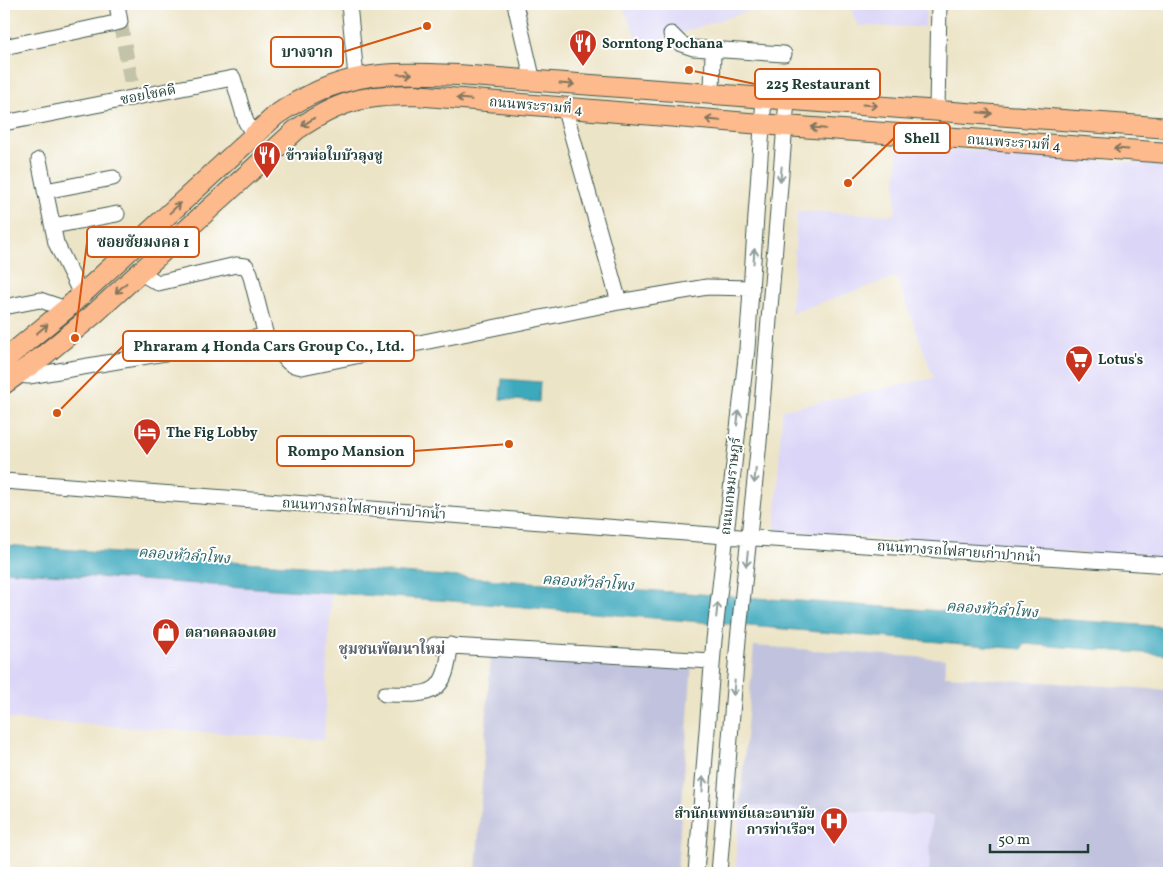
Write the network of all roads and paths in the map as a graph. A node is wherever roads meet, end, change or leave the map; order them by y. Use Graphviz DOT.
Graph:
graph roads {
  1 [pos="117,4"];
  2 [pos="349,4"];
  3 [pos="515,4"];
  4 [pos="939,4"];
  5 [pos="670,34"];
  6 [pos="4,47"];
  7 [pos="713,50"];
  8 [pos="784,54"];
  9 [pos="356,77"];
  10 [pos="533,81"];
  11 [pos="712,94"];
  12 [pos="764,98"];
  13 [pos="786,100"];
  14 [pos="564,107"];
  15 [pos="937,110"];
  16 [pos="4,124"];
  17 [pos="762,124"];
  18 [pos="785,126"];
  19 [pos="1169,128"];
  20 [pos="254,135"];
  21 [pos="1169,153"];
  22 [pos="39,160"];
  23 [pos="113,178"];
  24 [pos="45,191"];
  25 [pos="117,214"];
  26 [pos="52,226"];
  27 [pos="139,272"];
  28 [pos="752,288"];
  29 [pos="81,294"];
  30 [pos="619,302"];
  31 [pos="4,308"];
  32 [pos="66,309"];
  33 [pos="266,336"];
  34 [pos="747,350"];
  35 [pos="767,351"];
  36 [pos="4,360"];
  37 [pos="11,379"];
  38 [pos="4,481"];
  39 [pos="725,536"];
  40 [pos="749,538"];
  41 [pos="1169,565"];
  42 [pos="434,645"];
  43 [pos="450,646"];
  44 [pos="712,661"];
  45 [pos="385,694"];
  46 [pos="701,810"];
  47 [pos="724,812"];
  48 [pos="696,873"];
  49 [pos="719,873"];
  1 -- 6 [label="street"];
  2 -- 9 [label="street"];
  3 -- 10 [label="street"];
  4 -- 15 [label="street"];
  5 -- 7 [label="street"];
  7 -- 8 [label="street"];
  7 -- 11 [label="street"];
  9 -- 10 [label="main road, ถนนพระรามที่ 4, one-way"];
  9 -- 20 [label="main road, ถนนพระรามที่ 4"];
  10 -- 11 [label="main road, ถนนพระรามที่ 4, one-way"];
  11 -- 12 [label="main road, ถนนพระรามที่ 4"];
  12 -- 13 [label="main road, ถนนพระรามที่ 4"];
  12 -- 17 [label="street, ถนนเกษมราษฎร์"];
  13 -- 15 [label="main road, ถนนพระรามที่ 4, one-way"];
  13 -- 18 [label="street, ถนนเกษมราษฎร์"];
  17 -- 14 [label="main road, ถนนพระรามที่ 4, one-way"];
  14 -- 27 [label="main road, ถนนพระรามที่ 4, one-way"];
  14 -- 30 [label="street"];
  15 -- 19 [label="main road, ถนนพระรามที่ 4, one-way"];
  16 -- 20 [label="street, ซอยโชคดี"];
  17 -- 18 [label="main road, ถนนพระรามที่ 4"];
  28 -- 17 [label="street, ถนนเกษมราษฎร์, one-way"];
  21 -- 18 [label="main road, ถนนพระรามที่ 4, one-way"];
  18 -- 35 [label="street, ถนนเกษมราษฎร์, one-way"];
  29 -- 20 [label="main road, ถนนพระรามที่ 4, one-way"];
  22 -- 24 [label="street"];
  23 -- 24 [label="street"];
  24 -- 26 [label="street"];
  25 -- 26 [label="street"];
  26 -- 29 [label="street"];
  27 -- 33 [label="street"];
  27 -- 37 [label="main road, ถนนพระรามที่ 4, one-way"];
  28 -- 30 [label="street"];
  28 -- 34 [label="street, ถนนเกษมราษฎร์"];
  29 -- 32 [label="main road, ถนนพระรามที่ 4"];
  30 -- 33 [label="street"];
  31 -- 32 [label="street"];
  36 -- 32 [label="main road, ถนนพระรามที่ 4, one-way"];
  33 -- 37 [label="street"];
  34 -- 35 [label="street"];
  39 -- 34 [label="street, ถนนเกษมราษฎร์, one-way"];
  35 -- 40 [label="street, ถนนเกษมราษฎร์, one-way"];
  38 -- 39 [label="street, ถนนทางรถไฟสายเก่าปากน้ำ"];
  39 -- 40 [label="street, ถนนทางรถไฟสายเก่าปากน้ำ"];
  44 -- 39 [label="street, ถนนเกษมราษฎร์, one-way"];
  40 -- 41 [label="street, ถนนทางรถไฟสายเก่าปากน้ำ"];
  40 -- 47 [label="street, ถนนเกษมราษฎร์, one-way"];
  42 -- 43 [label="street"];
  43 -- 44 [label="street"];
  43 -- 45 [label="street"];
  46 -- 44 [label="street, ถนนเกษมราษฎร์, one-way"];
  46 -- 47 [label="street"];
  46 -- 48 [label="street, ถนนเกษมราษฎร์"];
  47 -- 49 [label="street, ถนนเกษมราษฎร์"];
}
